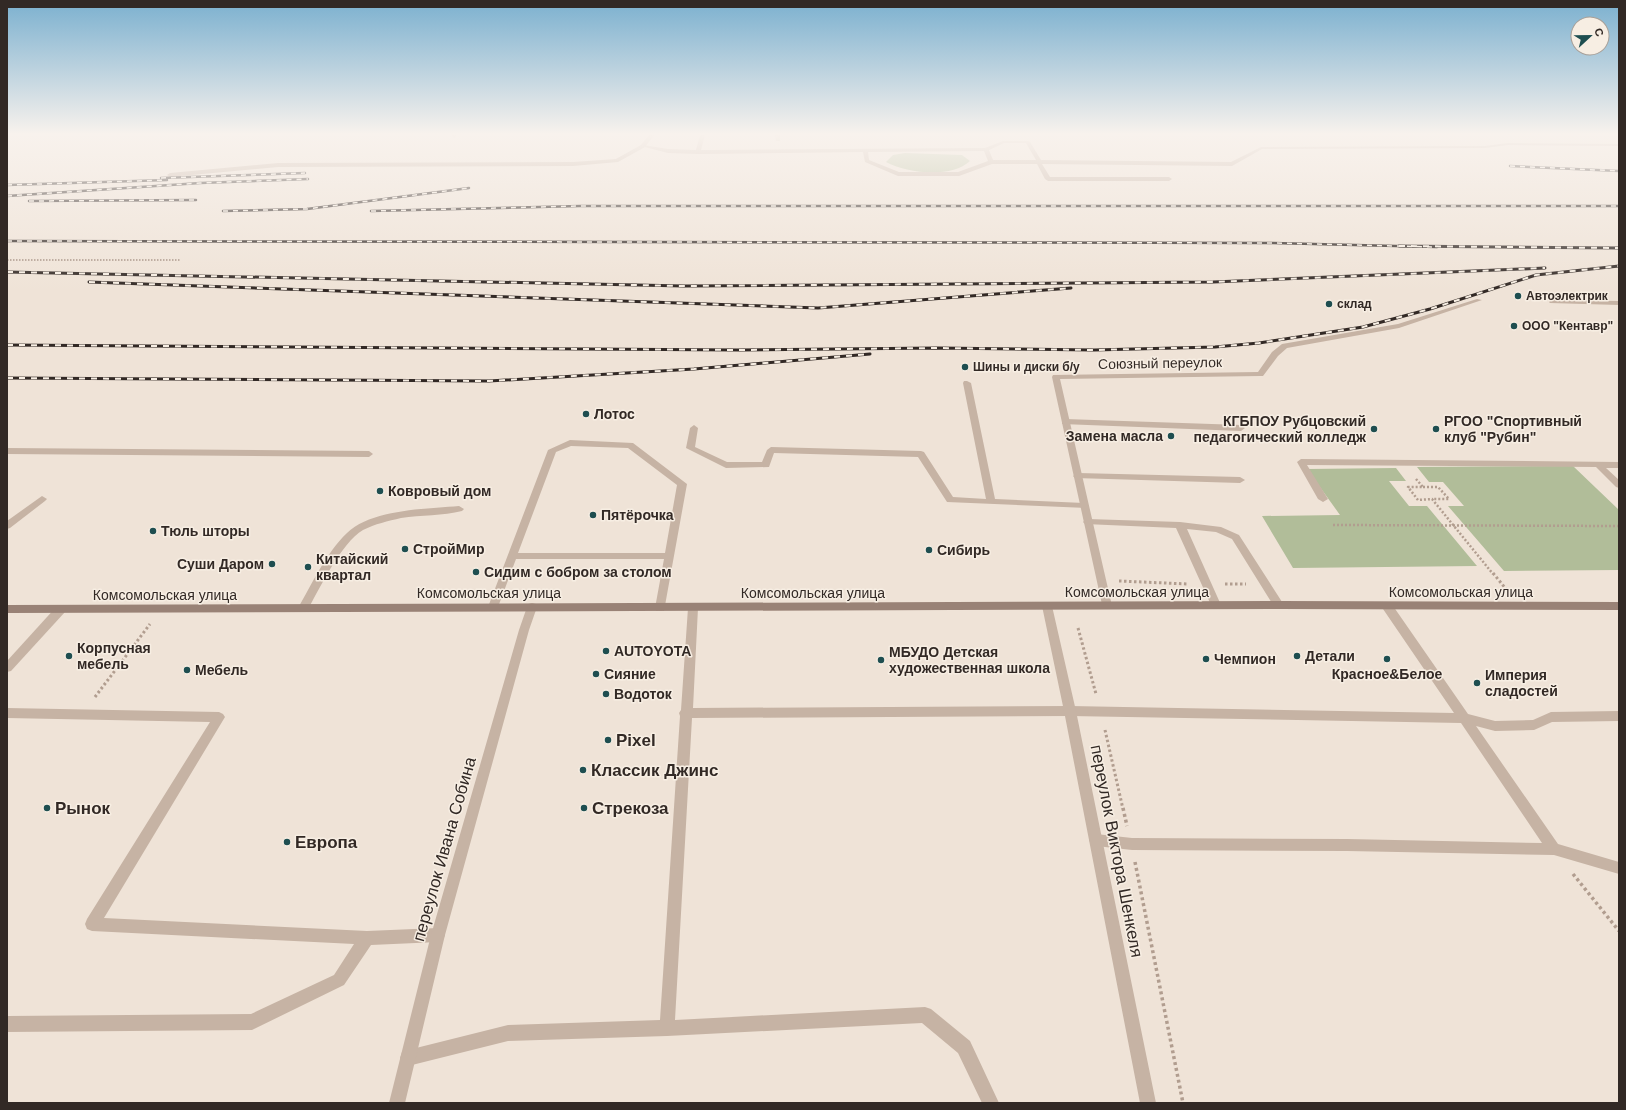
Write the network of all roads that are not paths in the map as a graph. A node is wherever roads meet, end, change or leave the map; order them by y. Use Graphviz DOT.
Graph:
graph roads {
  1 [pos="1479,300"];
  2 [pos="1552,302"];
  3 [pos="1619,303"];
  4 [pos="967,383"];
  5 [pos="1065,422"];
  6 [pos="694,428"];
  7 [pos="1241,428"];
  8 [pos="7,451"];
  9 [pos="369,454"];
  10 [pos="1599,466"];
  11 [pos="1619,466"];
  12 [pos="1078,476"];
  13 [pos="1240,480"];
  14 [pos="1619,485"];
  15 [pos="42,499"];
  16 [pos="1323,499"];
  17 [pos="991,502"];
  18 [pos="1084,506"];
  19 [pos="459,509"];
  20 [pos="1088,522"];
  21 [pos="7,526"];
  22 [pos="1180,526"];
  23 [pos="513,556"];
  24 [pos="669,556"];
  25 [pos="1216,605"];
  26 [pos="1279,605"];
  27 [pos="1047,606"];
  28 [pos="1107,606"];
  29 [pos="1387,606"];
  30 [pos="1619,606"];
  31 [pos="493,607"];
  32 [pos="532,607"];
  33 [pos="303,608"];
  34 [pos="660,608"];
  35 [pos="693,608"];
  36 [pos="7,609"];
  37 [pos="61,609"];
  38 [pos="7,668"];
  39 [pos="1070,711"];
  40 [pos="7,713"];
  41 [pos="686,713"];
  42 [pos="1619,716"];
  43 [pos="1465,718"];
  44 [pos="1096,840"];
  45 [pos="1554,849"];
  46 [pos="1619,868"];
  47 [pos="438,935"];
  48 [pos="367,938"];
  49 [pos="7,1024"];
  50 [pos="668,1028"];
  51 [pos="408,1058"];
  52 [pos="397,1103"];
  53 [pos="991,1103"];
  54 [pos="1148,1103"];
  1 -- 5 [label="street, Союзный переулок"];
  2 -- 3 [label="street"];
  4 -- 17 [label="street"];
  5 -- 7 [label="street"];
  5 -- 12 [label="street, Союзный переулок"];
  6 -- 17 [label="street"];
  8 -- 9 [label="street"];
  10 -- 11 [label="street"];
  10 -- 14 [label="street"];
  10 -- 16 [label="street"];
  12 -- 13 [label="street"];
  12 -- 18 [label="street, Союзный переулок"];
  15 -- 21 [label="street"];
  17 -- 18 [label="street"];
  18 -- 20 [label="street, Союзный переулок"];
  19 -- 33 [label="street"];
  20 -- 22 [label="street"];
  20 -- 28 [label="street, Союзный переулок"];
  22 -- 25 [label="street"];
  22 -- 26 [label="street"];
  23 -- 24 [label="street"];
  23 -- 24 [label="street"];
  23 -- 31 [label="street"];
  24 -- 34 [label="street"];
  25 -- 26 [label="main road, Комсомольская улица"];
  25 -- 28 [label="main road, Комсомольская улица"];
  26 -- 29 [label="main road, Комсомольская улица"];
  27 -- 28 [label="main road, Комсомольская улица"];
  27 -- 35 [label="main road, Комсомольская улица"];
  27 -- 39 [label="street, переулок Виктора Шенкеля"];
  29 -- 30 [label="main road, Комсомольская улица"];
  29 -- 43 [label="street"];
  31 -- 32 [label="main road, Комсомольская улица"];
  31 -- 33 [label="main road, Комсомольская улица"];
  32 -- 34 [label="main road, Комсомольская улица"];
  32 -- 47 [label="street, переулок Ивана Собина"];
  33 -- 37 [label="main road, Комсомольская улица"];
  34 -- 35 [label="main road, Комсомольская улица"];
  35 -- 41 [label="street"];
  36 -- 37 [label="main road, Комсомольская улица"];
  37 -- 38 [label="street"];
  39 -- 41 [label="street"];
  39 -- 43 [label="street"];
  39 -- 44 [label="street, переулок Виктора Шенкеля"];
  40 -- 48 [label="street"];
  41 -- 50 [label="street"];
  42 -- 43 [label="street"];
  43 -- 45 [label="street"];
  44 -- 45 [label="street"];
  44 -- 54 [label="street, переулок Виктора Шенкеля"];
  45 -- 46 [label="street"];
  47 -- 48 [label="street"];
  47 -- 51 [label="street, переулок Ивана Собина"];
  48 -- 49 [label="street"];
  50 -- 51 [label="street"];
  50 -- 53 [label="street"];
  51 -- 52 [label="street, переулок Ивана Собина"];
}
